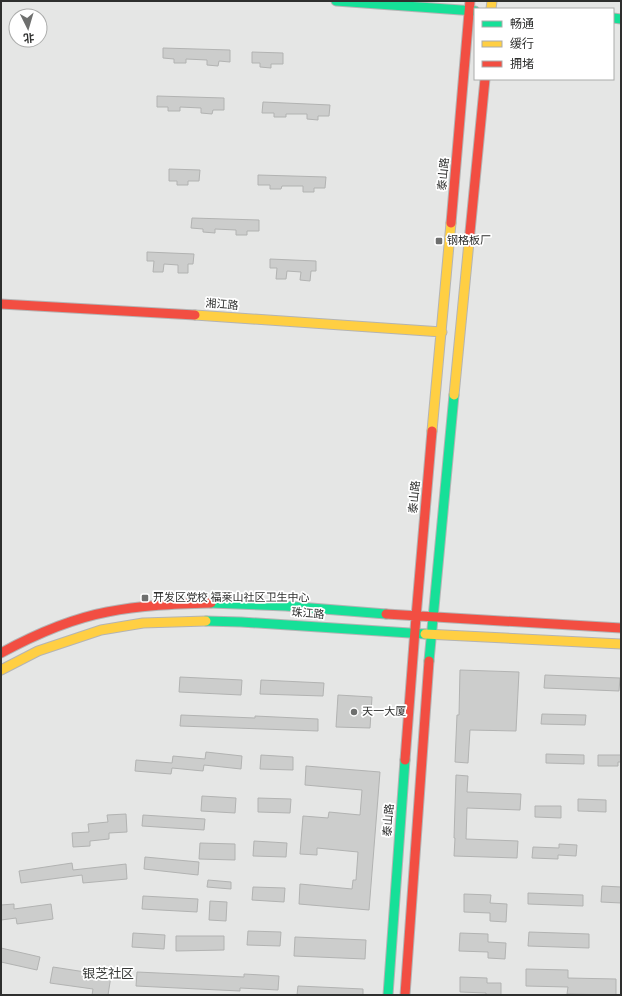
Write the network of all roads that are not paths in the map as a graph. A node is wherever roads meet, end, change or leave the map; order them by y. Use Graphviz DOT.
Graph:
graph roads {
  1 [pos="336,1"];
  2 [pos="471,7"];
  3 [pos="485,80"];
  4 [pos="1,304"];
  5 [pos="442,332"];
  6 [pos="416,617"];
  7 [pos="432,618"];
  8 [pos="621,628"];
  9 [pos="415,633"];
  10 [pos="431,633"];
  11 [pos="621,644"];
  12 [pos="1,653"];
  13 [pos="1,670"];
  14 [pos="388,995"];
  15 [pos="405,995"];
  1 -- 2 [label="main road"];
  2 -- 5 [label="main road, 泰山路"];
  3 -- 7 [label="main road"];
  4 -- 5 [label="main road, 湘江路"];
  5 -- 6 [label="main road, 泰山路"];
  6 -- 7 [label="main road"];
  6 -- 9 [label="main road, 泰山路"];
  6 -- 12 [label="main road"];
  7 -- 8 [label="main road"];
  7 -- 10 [label="main road"];
  9 -- 10 [label="main road, 珠江路"];
  9 -- 13 [label="main road, 珠江路"];
  9 -- 14 [label="main road, 泰山路"];
  10 -- 11 [label="main road, 珠江路"];
  10 -- 15 [label="main road"];
}
